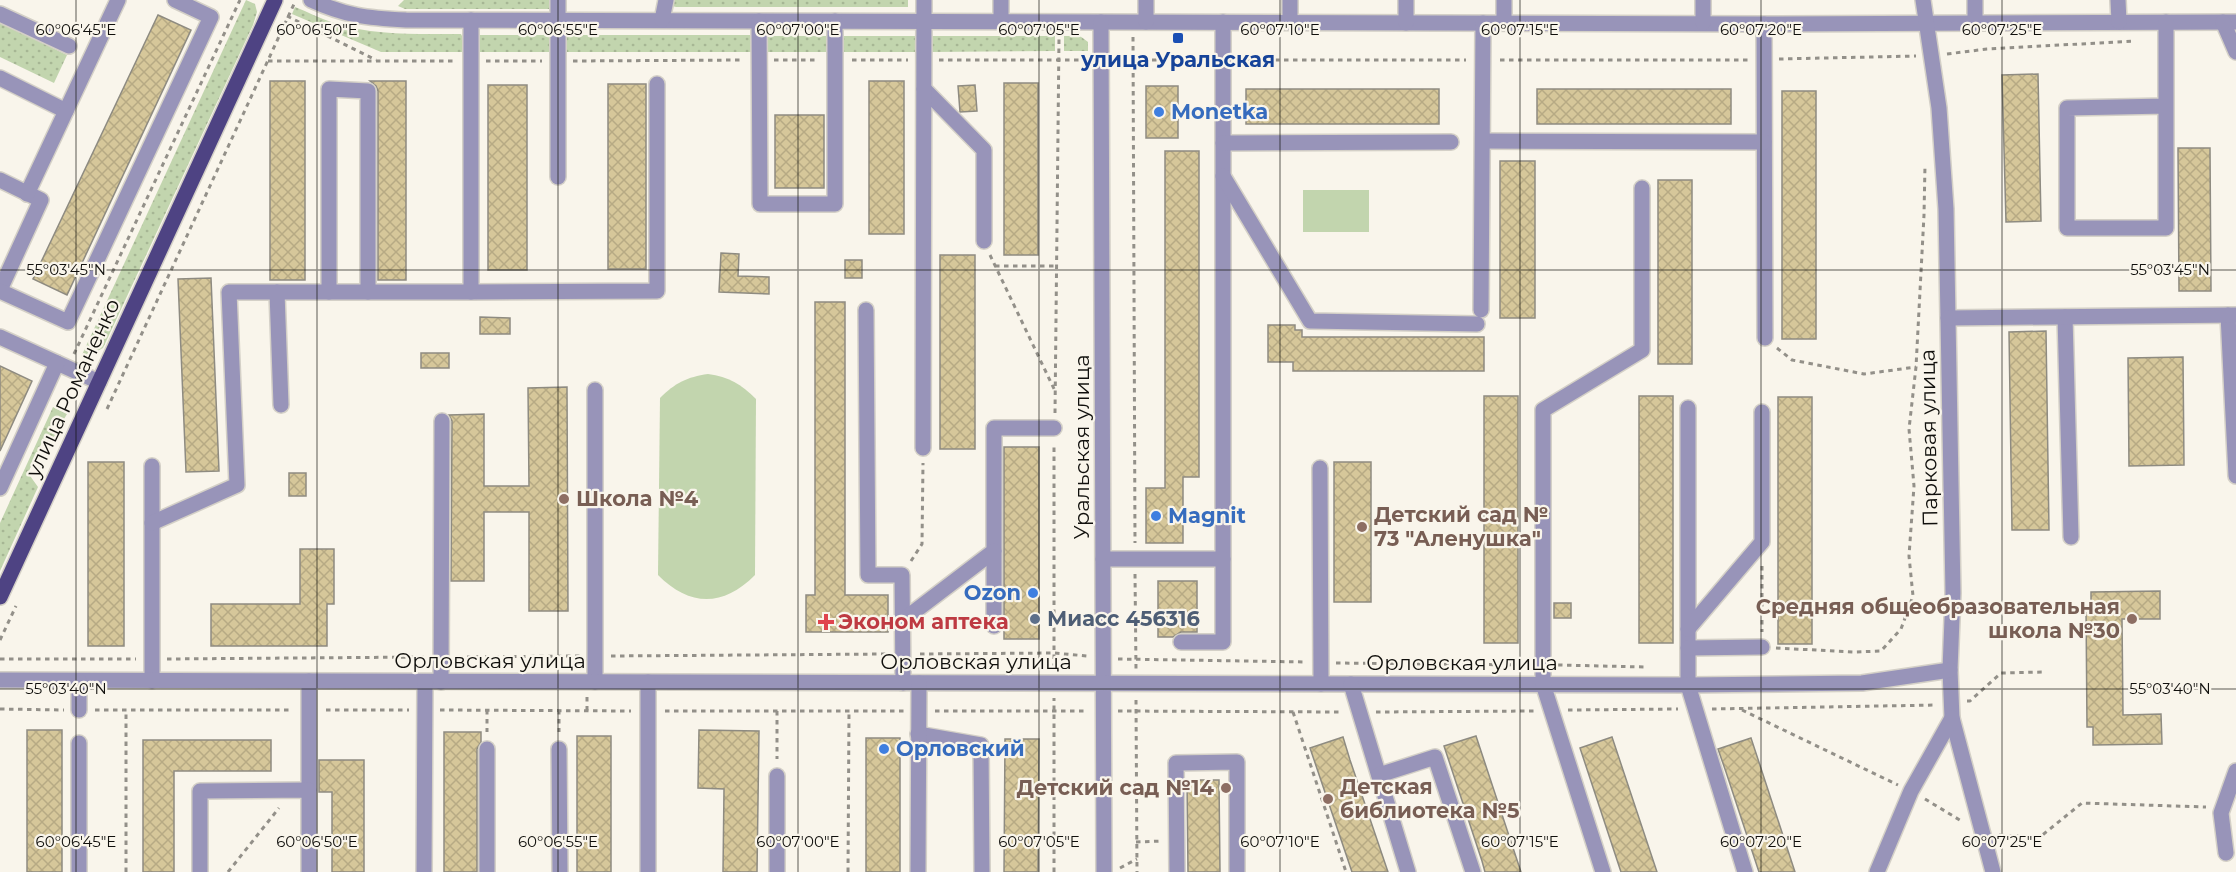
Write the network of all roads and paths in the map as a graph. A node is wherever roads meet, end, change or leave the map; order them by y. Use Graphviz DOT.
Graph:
graph roads {
  1 [pos="118,0"];
  2 [pos="175,0"];
  3 [pos="240,0"];
  4 [pos="296,0"];
  5 [pos="310,0"];
  6 [pos="558,0"];
  7 [pos="666,0"];
  8 [pos="924,0"];
  9 [pos="1001,0"];
  10 [pos="1146,0"];
  11 [pos="1290,0"];
  12 [pos="1406,0"];
  13 [pos="1504,0"];
  14 [pos="1703,0"];
  15 [pos="1923,0"];
  16 [pos="1975,0"];
  17 [pos="2118,0"];
  18 [pos="273,4"];
  19 [pos="0,14"];
  20 [pos="289,17"];
  21 [pos="471,20"];
  22 [pos="558,20"];
  23 [pos="662,20"];
  24 [pos="759,21"];
  25 [pos="835,21"];
  26 [pos="924,21"];
  27 [pos="1001,21"];
  28 [pos="1059,22"];
  29 [pos="1101,22"];
  30 [pos="1140,22"];
  31 [pos="1223,22"];
  32 [pos="1290,22"];
  33 [pos="1926,22"];
  34 [pos="1974,22"];
  35 [pos="2119,22"];
  36 [pos="2166,22"];
  37 [pos="2229,22"];
  38 [pos="1406,23"];
  39 [pos="1483,23"];
  40 [pos="1504,23"];
  41 [pos="1703,24"];
  42 [pos="1764,24"];
  43 [pos="2166,39"];
  44 [pos="69,46"];
  45 [pos="2236,52"];
  46 [pos="1931,56"];
  47 [pos="377,61"];
  48 [pos="0,78"];
  49 [pos="657,84"];
  50 [pos="924,89"];
  51 [pos="2166,106"];
  52 [pos="66,111"];
  53 [pos="1483,141"];
  54 [pos="1451,142"];
  55 [pos="1764,142"];
  56 [pos="1223,143"];
  57 [pos="1925,164"];
  58 [pos="1223,176"];
  59 [pos="558,177"];
  60 [pos="0,180"];
  61 [pos="1642,188"];
  62 [pos="27,194"];
  63 [pos="984,241"];
  64 [pos="995,266"];
  65 [pos="1057,266"];
  66 [pos="0,291"];
  67 [pos="277,292"];
  68 [pos="329,292"];
  69 [pos="368,292"];
  70 [pos="471,292"];
  71 [pos="866,310"];
  72 [pos="2232,315"];
  73 [pos="2065,317"];
  74 [pos="1948,318"];
  75 [pos="0,337"];
  76 [pos="1765,338"];
  77 [pos="62,366"];
  78 [pos="1916,367"];
  79 [pos="99,382"];
  80 [pos="595,390"];
  81 [pos="1056,394"];
  82 [pos="281,405"];
  83 [pos="1688,408"];
  84 [pos="1762,412"];
  85 [pos="104,414"];
  86 [pos="442,421"];
  87 [pos="1054,428"];
  88 [pos="923,448"];
  89 [pos="152,466"];
  90 [pos="1320,468"];
  91 [pos="2236,476"];
  92 [pos="0,488"];
  93 [pos="152,523"];
  94 [pos="2070,537"];
  95 [pos="1762,542"];
  96 [pos="994,551"];
  97 [pos="1103,559"];
  98 [pos="1135,559"];
  99 [pos="1223,559"];
  100 [pos="902,575"];
  101 [pos="0,597"];
  102 [pos="20,597"];
  103 [pos="902,621"];
  104 [pos="993,626"];
  105 [pos="1688,629"];
  106 [pos="0,640"];
  107 [pos="1181,642"];
  108 [pos="1762,647"];
  109 [pos="1688,648"];
  110 [pos="903,654"];
  111 [pos="1054,654"];
  112 [pos="595,656"];
  113 [pos="441,657"];
  114 [pos="152,659"];
  115 [pos="0,660"];
  116 [pos="1136,660"];
  117 [pos="1321,663"];
  118 [pos="1544,665"];
  119 [pos="1655,667"];
  120 [pos="1950,670"];
  121 [pos="2044,672"];
  122 [pos="0,680"];
  123 [pos="78,681"];
  124 [pos="152,681"];
  125 [pos="309,681"];
  126 [pos="425,682"];
  127 [pos="441,682"];
  128 [pos="595,682"];
  129 [pos="648,682"];
  130 [pos="903,683"];
  131 [pos="919,683"];
  132 [pos="1054,683"];
  133 [pos="1104,683"];
  134 [pos="1136,683"];
  135 [pos="1321,684"];
  136 [pos="1352,684"];
  137 [pos="1544,684"];
  138 [pos="1688,685"];
  139 [pos="0,709"];
  140 [pos="1695,709"];
  141 [pos="1739,709"];
  142 [pos="78,710"];
  143 [pos="126,710"];
  144 [pos="309,710"];
  145 [pos="425,710"];
  146 [pos="487,710"];
  147 [pos="560,710"];
  148 [pos="648,711"];
  149 [pos="777,711"];
  150 [pos="849,711"];
  151 [pos="919,711"];
  152 [pos="1054,711"];
  153 [pos="1104,711"];
  154 [pos="1136,711"];
  155 [pos="1552,711"];
  156 [pos="1952,711"];
  157 [pos="1293,712"];
  158 [pos="1359,712"];
  159 [pos="918,734"];
  160 [pos="79,743"];
  161 [pos="487,749"];
  162 [pos="560,749"];
  163 [pos="2236,771"];
  164 [pos="777,776"];
  165 [pos="1379,776"];
  166 [pos="293,790"];
  167 [pos="309,790"];
  168 [pos="1911,791"];
  169 [pos="2210,807"];
  170 [pos="1983,834"];
  171 [pos="1177,841"];
  172 [pos="1136,842"];
  173 [pos="2226,853"];
  174 [pos="1137,859"];
  175 [pos="79,872"];
  176 [pos="126,872"];
  177 [pos="200,872"];
  178 [pos="228,872"];
  179 [pos="309,872"];
  180 [pos="424,872"];
  181 [pos="487,872"];
  182 [pos="560,872"];
  183 [pos="648,872"];
  184 [pos="777,872"];
  185 [pos="848,872"];
  186 [pos="918,872"];
  187 [pos="982,872"];
  188 [pos="1054,872"];
  189 [pos="1104,872"];
  190 [pos="1112,872"];
  191 [pos="1137,872"];
  192 [pos="1177,872"];
  193 [pos="1237,872"];
  194 [pos="1346,872"];
  195 [pos="1408,872"];
  196 [pos="1473,872"];
  197 [pos="1603,872"];
  198 [pos="1745,872"];
  199 [pos="1877,872"];
  200 [pos="1993,872"];
  1 -- 52 [label="street"];
  2 -- 66 [label="street"];
  3 -- 77 [label="path"];
  4 -- 20 [label="path"];
  5 -- 21 [label="street"];
  6 -- 22 [label="street"];
  7 -- 23 [label="street"];
  8 -- 26 [label="street"];
  9 -- 27 [label="street"];
  10 -- 30 [label="street"];
  11 -- 32 [label="street"];
  12 -- 38 [label="street"];
  13 -- 40 [label="street"];
  14 -- 41 [label="street"];
  15 -- 33 [label="street, Парковая улица"];
  16 -- 34 [label="street"];
  17 -- 35 [label="street"];
  18 -- 20 [label="path"];
  18 -- 79 [label="main road, улица Романенко"];
  19 -- 44 [label="street"];
  20 -- 47 [label="path"];
  20 -- 85 [label="path"];
  21 -- 22 [label="street"];
  21 -- 70 [label="street"];
  22 -- 23 [label="street"];
  22 -- 59 [label="street"];
  23 -- 24 [label="street"];
  24 -- 25 [label="street"];
  24 -- 25 [label="street"];
  25 -- 26 [label="street"];
  26 -- 27 [label="street"];
  26 -- 50 [label="street"];
  27 -- 28 [label="street"];
  28 -- 29 [label="street"];
  28 -- 65 [label="path"];
  29 -- 30 [label="street"];
  29 -- 97 [label="street, Уральская улица"];
  30 -- 31 [label="street"];
  30 -- 98 [label="path"];
  31 -- 32 [label="street"];
  31 -- 56 [label="street"];
  32 -- 38 [label="street"];
  33 -- 34 [label="street"];
  33 -- 42 [label="street"];
  33 -- 46 [label="street, Парковая улица"];
  34 -- 35 [label="street"];
  35 -- 36 [label="street"];
  36 -- 37 [label="street"];
  36 -- 43 [label="street"];
  37 -- 45 [label="street"];
  38 -- 39 [label="street"];
  39 -- 40 [label="street"];
  39 -- 53 [label="street"];
  40 -- 41 [label="street"];
  41 -- 42 [label="street"];
  42 -- 55 [label="street"];
  43 -- 46 [label="path"];
  43 -- 51 [label="street"];
  46 -- 74 [label="street, Парковая улица"];
  48 -- 52 [label="street"];
  49 -- 70 [label="street"];
  50 -- 63 [label="street"];
  50 -- 88 [label="street"];
  51 -- 51 [label="street"];
  52 -- 62 [label="street"];
  53 -- 55 [label="street"];
  53 -- 58 [label="street"];
  54 -- 56 [label="street"];
  55 -- 76 [label="street"];
  56 -- 58 [label="street"];
  57 -- 78 [label="path"];
  58 -- 99 [label="street"];
  60 -- 62 [label="street"];
  61 -- 118 [label="street"];
  62 -- 66 [label="street"];
  63 -- 64 [label="path"];
  64 -- 65 [label="path"];
  64 -- 81 [label="path"];
  65 -- 81 [label="path"];
  67 -- 68 [label="street"];
  67 -- 82 [label="street"];
  67 -- 93 [label="street"];
  68 -- 69 [label="street"];
  68 -- 69 [label="street"];
  69 -- 70 [label="street"];
  71 -- 100 [label="street"];
  72 -- 73 [label="street"];
  72 -- 91 [label="street"];
  73 -- 74 [label="street"];
  73 -- 94 [label="street"];
  74 -- 120 [label="street, Парковая улица"];
  75 -- 77 [label="street"];
  76 -- 78 [label="path"];
  77 -- 79 [label="street"];
  77 -- 92 [label="street"];
  78 -- 108 [label="path"];
  79 -- 101 [label="main road, улица Романенко"];
  80 -- 112 [label="street"];
  81 -- 87 [label="path"];
  83 -- 105 [label="street"];
  84 -- 95 [label="street"];
  86 -- 113 [label="street"];
  87 -- 96 [label="street"];
  87 -- 111 [label="path"];
  88 -- 100 [label="path"];
  89 -- 93 [label="street"];
  90 -- 117 [label="street"];
  93 -- 114 [label="street"];
  95 -- 105 [label="street"];
  95 -- 108 [label="path"];
  96 -- 103 [label="street"];
  96 -- 104 [label="street"];
  97 -- 98 [label="street"];
  97 -- 133 [label="street, Уральская улица"];
  98 -- 99 [label="street"];
  98 -- 116 [label="path"];
  99 -- 107 [label="street"];
  100 -- 103 [label="street"];
  102 -- 106 [label="path"];
  103 -- 110 [label="street"];
  105 -- 109 [label="street"];
  108 -- 109 [label="street"];
  109 -- 138 [label="street"];
  110 -- 111 [label="path"];
  110 -- 112 [label="path"];
  110 -- 130 [label="street"];
  111 -- 132 [label="path"];
  112 -- 113 [label="path"];
  112 -- 128 [label="street"];
  113 -- 114 [label="path"];
  113 -- 127 [label="street"];
  114 -- 115 [label="path"];
  114 -- 124 [label="street"];
  116 -- 117 [label="path"];
  116 -- 134 [label="path"];
  117 -- 118 [label="path"];
  117 -- 135 [label="street"];
  118 -- 119 [label="path"];
  118 -- 137 [label="street"];
  120 -- 138 [label="street, Орловская улица"];
  120 -- 156 [label="street, Парковая улица"];
  121 -- 156 [label="path"];
  122 -- 123 [label="street, Орловская улица"];
  123 -- 124 [label="street, Орловская улица"];
  123 -- 142 [label="street"];
  124 -- 125 [label="street, Орловская улица"];
  125 -- 126 [label="street, Орловская улица"];
  125 -- 144 [label="street"];
  126 -- 127 [label="street, Орловская улица"];
  126 -- 145 [label="street"];
  127 -- 128 [label="street, Орловская улица"];
  128 -- 129 [label="street, Орловская улица"];
  129 -- 130 [label="street, Орловская улица"];
  129 -- 148 [label="street"];
  130 -- 131 [label="street, Орловская улица"];
  131 -- 132 [label="street, Орловская улица"];
  131 -- 151 [label="street"];
  132 -- 133 [label="street, Орловская улица"];
  132 -- 152 [label="path"];
  133 -- 134 [label="street, Орловская улица"];
  133 -- 153 [label="street, Уральская улица"];
  134 -- 135 [label="street, Орловская улица"];
  134 -- 154 [label="path"];
  135 -- 136 [label="street, Орловская улица"];
  136 -- 137 [label="street, Орловская улица"];
  136 -- 158 [label="street"];
  137 -- 138 [label="street, Орловская улица"];
  137 -- 155 [label="street"];
  138 -- 140 [label="street"];
  139 -- 142 [label="path"];
  140 -- 141 [label="path"];
  140 -- 155 [label="path"];
  140 -- 198 [label="street"];
  141 -- 156 [label="path"];
  141 -- 168 [label="path"];
  142 -- 143 [label="path"];
  143 -- 144 [label="path"];
  143 -- 176 [label="path"];
  144 -- 145 [label="path"];
  144 -- 167 [label="street"];
  145 -- 146 [label="path"];
  145 -- 180 [label="street"];
  146 -- 147 [label="path"];
  146 -- 161 [label="path"];
  147 -- 148 [label="path"];
  147 -- 162 [label="path"];
  148 -- 149 [label="path"];
  148 -- 183 [label="street"];
  149 -- 150 [label="path"];
  149 -- 164 [label="path"];
  150 -- 151 [label="path"];
  150 -- 185 [label="path"];
  151 -- 152 [label="path"];
  151 -- 159 [label="street"];
  152 -- 153 [label="path"];
  152 -- 188 [label="path"];
  153 -- 154 [label="path"];
  153 -- 189 [label="street, Уральская улица"];
  154 -- 157 [label="path"];
  154 -- 172 [label="path"];
  155 -- 158 [label="path"];
  155 -- 197 [label="street"];
  156 -- 168 [label="street"];
  156 -- 170 [label="street, Парковая улица"];
  157 -- 158 [label="path"];
  157 -- 194 [label="path"];
  158 -- 165 [label="street"];
  159 -- 186 [label="street"];
  159 -- 187 [label="street"];
  160 -- 175 [label="street"];
  161 -- 181 [label="street"];
  162 -- 182 [label="street"];
  163 -- 173 [label="street"];
  164 -- 184 [label="street"];
  165 -- 195 [label="street"];
  165 -- 196 [label="street"];
  166 -- 167 [label="street"];
  166 -- 177 [label="street"];
  166 -- 178 [label="path"];
  167 -- 179 [label="street"];
  168 -- 170 [label="path"];
  168 -- 199 [label="street"];
  169 -- 170 [label="path"];
  170 -- 200 [label="street, Парковая улица"];
  171 -- 172 [label="path"];
  171 -- 192 [label="street"];
  171 -- 193 [label="street"];
  172 -- 174 [label="path"];
  174 -- 190 [label="path"];
  174 -- 191 [label="path"];
}
